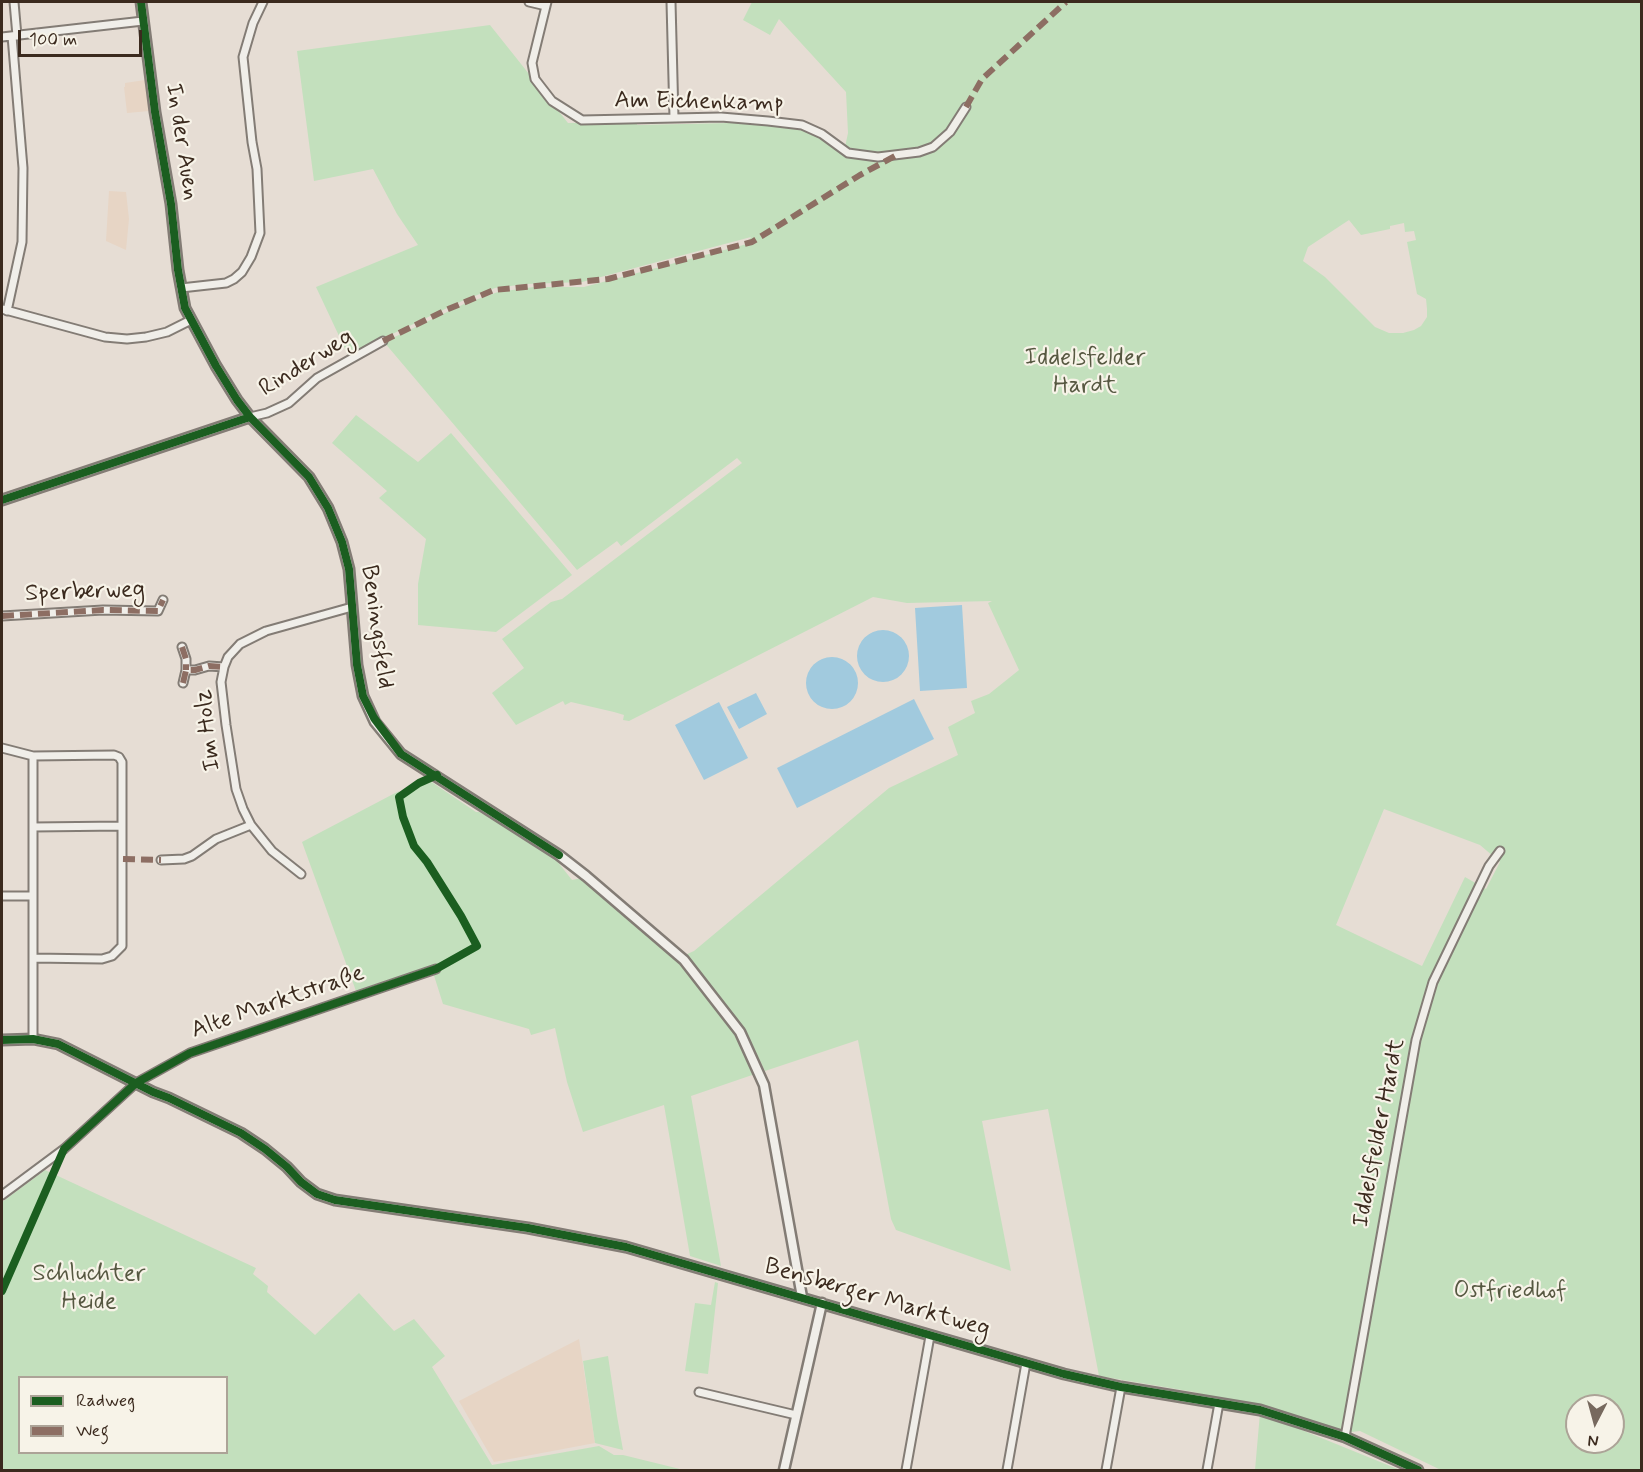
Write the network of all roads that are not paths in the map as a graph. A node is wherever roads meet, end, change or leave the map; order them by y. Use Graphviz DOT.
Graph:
graph roads {
  1 [pos="14,2"];
  2 [pos="141,2"];
  3 [pos="263,2"];
  4 [pos="529,2"];
  5 [pos="671,2"];
  6 [pos="546,4"];
  7 [pos="143,21"];
  8 [pos="14,36"];
  9 [pos="2,37"];
  10 [pos="966,107"];
  11 [pos="674,118"];
  12 [pos="181,288"];
  13 [pos="4,310"];
  14 [pos="191,320"];
  15 [pos="382,341"];
  16 [pos="250,417"];
  17 [pos="2,500"];
  18 [pos="163,600"];
  19 [pos="352,607"];
  20 [pos="2,616"];
  21 [pos="182,647"];
  22 [pos="224,667"];
  23 [pos="186,670"];
  24 [pos="183,682"];
  25 [pos="2,748"];
  26 [pos="33,756"];
  27 [pos="251,825"];
  28 [pos="122,826"];
  29 [pos="33,827"];
  30 [pos="1500,851"];
  31 [pos="161,860"];
  32 [pos="301,874"];
  33 [pos="2,896"];
  34 [pos="32,896"];
  35 [pos="33,958"];
  36 [pos="436,969"];
  37 [pos="33,1039"];
  38 [pos="2,1040"];
  39 [pos="136,1083"];
  40 [pos="2,1196"];
  41 [pos="802,1297"];
  42 [pos="822,1303"];
  43 [pos="930,1336"];
  44 [pos="1026,1363"];
  45 [pos="1121,1387"];
  46 [pos="699,1392"];
  47 [pos="1220,1403"];
  48 [pos="796,1415"];
  49 [pos="1345,1437"];
  50 [pos="784,1470"];
  51 [pos="906,1470"];
  52 [pos="1007,1470"];
  53 [pos="1106,1470"];
  54 [pos="1207,1470"];
  55 [pos="1418,1470"];
  1 -- 8 [label="street"];
  2 -- 7 [label="street, In der Auen"];
  3 -- 12 [label="street"];
  4 -- 6 [label="street"];
  5 -- 11 [label="street"];
  6 -- 11 [label="street, Am Eichenkamp"];
  7 -- 8 [label="street"];
  7 -- 12 [label="street, In der Auen"];
  8 -- 9 [label="street"];
  8 -- 13 [label="street"];
  10 -- 11 [label="street, Am Eichenkamp"];
  12 -- 14 [label="street, Beningsfeld"];
  13 -- 14 [label="street"];
  14 -- 16 [label="street, Beningsfeld"];
  15 -- 16 [label="street, Rinderweg"];
  16 -- 17 [label="street"];
  16 -- 19 [label="street, Beningsfeld"];
  18 -- 20 [label="street, Sperberweg"];
  19 -- 22 [label="street, Im Holz"];
  19 -- 41 [label="street, Beningsfeld"];
  21 -- 23 [label="street"];
  22 -- 23 [label="street"];
  22 -- 27 [label="street, Im Holz"];
  23 -- 24 [label="street"];
  25 -- 26 [label="street"];
  26 -- 28 [label="street"];
  26 -- 29 [label="street"];
  27 -- 31 [label="street"];
  27 -- 32 [label="street, Im Holz"];
  28 -- 29 [label="street"];
  28 -- 35 [label="street"];
  29 -- 34 [label="street"];
  30 -- 49 [label="street, Iddelsfelder Hardt"];
  33 -- 34 [label="street"];
  34 -- 35 [label="street"];
  35 -- 37 [label="street"];
  36 -- 39 [label="street, Alte Marktstraße"];
  37 -- 38 [label="street"];
  37 -- 39 [label="street"];
  39 -- 40 [label="street, Alte Marktstraße"];
  39 -- 41 [label="street, Bensberger Marktweg"];
  41 -- 42 [label="street, Bensberger Marktweg"];
  42 -- 43 [label="street, Bensberger Marktweg"];
  42 -- 48 [label="street"];
  43 -- 44 [label="street, Bensberger Marktweg"];
  43 -- 51 [label="street"];
  44 -- 45 [label="street, Bensberger Marktweg"];
  44 -- 52 [label="street"];
  45 -- 47 [label="street, Bensberger Marktweg"];
  45 -- 53 [label="street"];
  46 -- 48 [label="street"];
  47 -- 49 [label="street, Bensberger Marktweg"];
  47 -- 54 [label="street"];
  48 -- 50 [label="street"];
  49 -- 55 [label="street, Bensberger Marktweg"];
}
